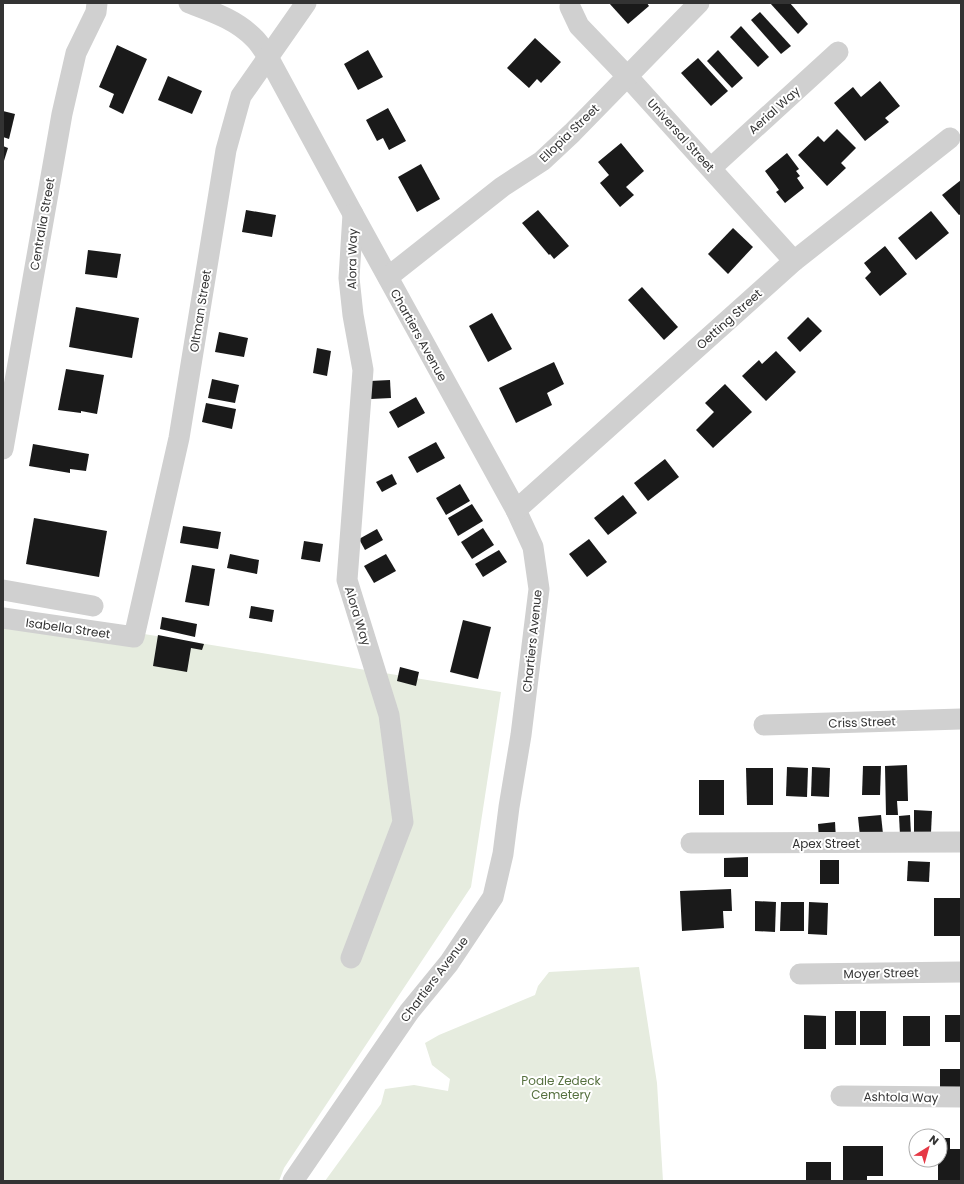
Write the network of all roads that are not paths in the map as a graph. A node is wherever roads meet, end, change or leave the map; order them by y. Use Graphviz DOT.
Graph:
graph roads {
  1 [pos="98,3"];
  2 [pos="189,3"];
  3 [pos="306,3"];
  4 [pos="700,3"];
  5 [pos="570,7"];
  6 [pos="838,52"];
  7 [pos="268,57"];
  8 [pos="627,76"];
  9 [pos="950,138"];
  10 [pos="711,168"];
  11 [pos="353,214"];
  12 [pos="794,262"];
  13 [pos="388,277"];
  14 [pos="8,392"];
  15 [pos="3,449"];
  16 [pos="516,510"];
  17 [pos="3,590"];
  18 [pos="93,606"];
  19 [pos="3,618"];
  20 [pos="134,637"];
  21 [pos="961,719"];
  22 [pos="764,725"];
  23 [pos="961,842"];
  24 [pos="691,843"];
  25 [pos="351,958"];
  26 [pos="961,972"];
  27 [pos="800,974"];
  28 [pos="841,1096"];
  29 [pos="961,1097"];
  30 [pos="293,1181"];
  1 -- 14 [label="street, Centralia Street"];
  2 -- 7 [label="street, Chartiers Avenue"];
  3 -- 7 [label="street, Oltman Street"];
  4 -- 8 [label="street, Ellopia Street"];
  5 -- 8 [label="street, Universal Street"];
  6 -- 10 [label="street, Aerial Way"];
  7 -- 11 [label="street, Chartiers Avenue"];
  7 -- 20 [label="street, Oltman Street"];
  8 -- 10 [label="street, Universal Street"];
  8 -- 13 [label="street, Ellopia Street"];
  9 -- 12 [label="street, Oetting Street"];
  10 -- 12 [label="street, Universal Street"];
  11 -- 13 [label="street, Chartiers Avenue"];
  11 -- 25 [label="street, Alora Way"];
  12 -- 16 [label="street, Oetting Street"];
  13 -- 16 [label="street, Chartiers Avenue"];
  14 -- 15 [label="street, Centralia Street"];
  16 -- 30 [label="street, Chartiers Avenue"];
  17 -- 18 [label="street"];
  19 -- 20 [label="street, Isabella Street"];
  21 -- 22 [label="street, Criss Street"];
  23 -- 24 [label="street, Apex Street"];
  26 -- 27 [label="street, Moyer Street"];
  28 -- 29 [label="street, Ashtola Way"];
}
